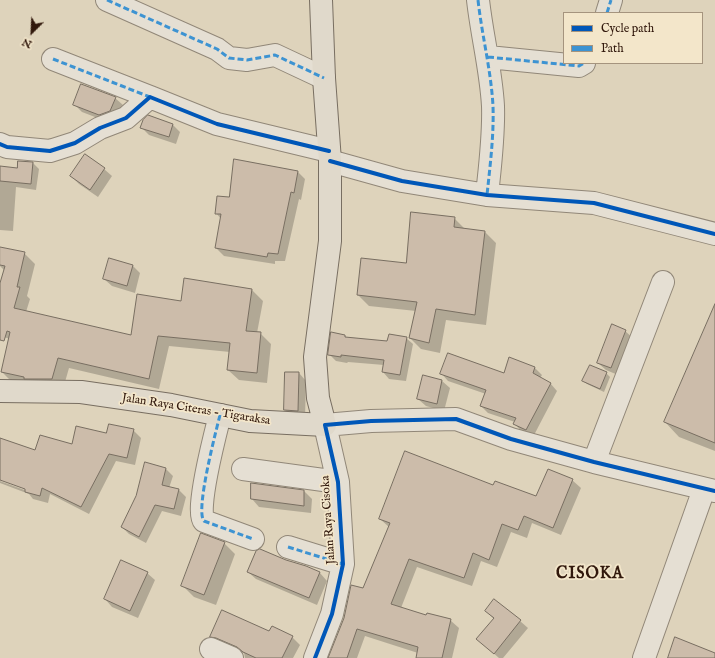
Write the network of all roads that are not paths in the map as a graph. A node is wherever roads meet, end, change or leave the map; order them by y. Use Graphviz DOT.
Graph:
graph roads {
  1 [pos="107,0"];
  2 [pos="321,0"];
  3 [pos="478,0"];
  4 [pos="611,0"];
  5 [pos="607,12"];
  6 [pos="488,57"];
  7 [pos="53,59"];
  8 [pos="582,64"];
  9 [pos="324,78"];
  10 [pos="150,97"];
  11 [pos="0,144"];
  12 [pos="330,156"];
  13 [pos="487,195"];
  14 [pos="715,234"];
  15 [pos="663,282"];
  16 [pos="0,391"];
  17 [pos="220,415"];
  18 [pos="325,425"];
  19 [pos="594,462"];
  20 [pos="243,470"];
  21 [pos="338,482"];
  22 [pos="710,490"];
  23 [pos="253,538"];
  24 [pos="288,547"];
  25 [pos="343,564"];
  26 [pos="211,649"];
  27 [pos="232,658"];
  28 [pos="315,658"];
  29 [pos="644,658"];
  1 -- 9 [label="street"];
  2 -- 9 [label="main road"];
  3 -- 6 [label="street"];
  4 -- 5 [label="street"];
  6 -- 8 [label="street"];
  6 -- 13 [label="street"];
  7 -- 10 [label="street"];
  9 -- 12 [label="main road"];
  10 -- 11 [label="street"];
  10 -- 12 [label="street"];
  12 -- 13 [label="street"];
  12 -- 18 [label="main road"];
  13 -- 14 [label="street"];
  15 -- 19 [label="street"];
  16 -- 17 [label="main road, Jalan Raya Citeras - Tigaraksa"];
  17 -- 18 [label="main road, Jalan Raya Citeras - Tigaraksa"];
  17 -- 23 [label="street"];
  18 -- 19 [label="street"];
  18 -- 21 [label="street, Jalan Raya Cisoka"];
  19 -- 22 [label="street"];
  20 -- 21 [label="street"];
  21 -- 25 [label="street, Jalan Raya Cisoka"];
  22 -- 29 [label="street"];
  24 -- 25 [label="street"];
  25 -- 28 [label="street, Jalan Raya Cisoka"];
  26 -- 27 [label="street"];
}
